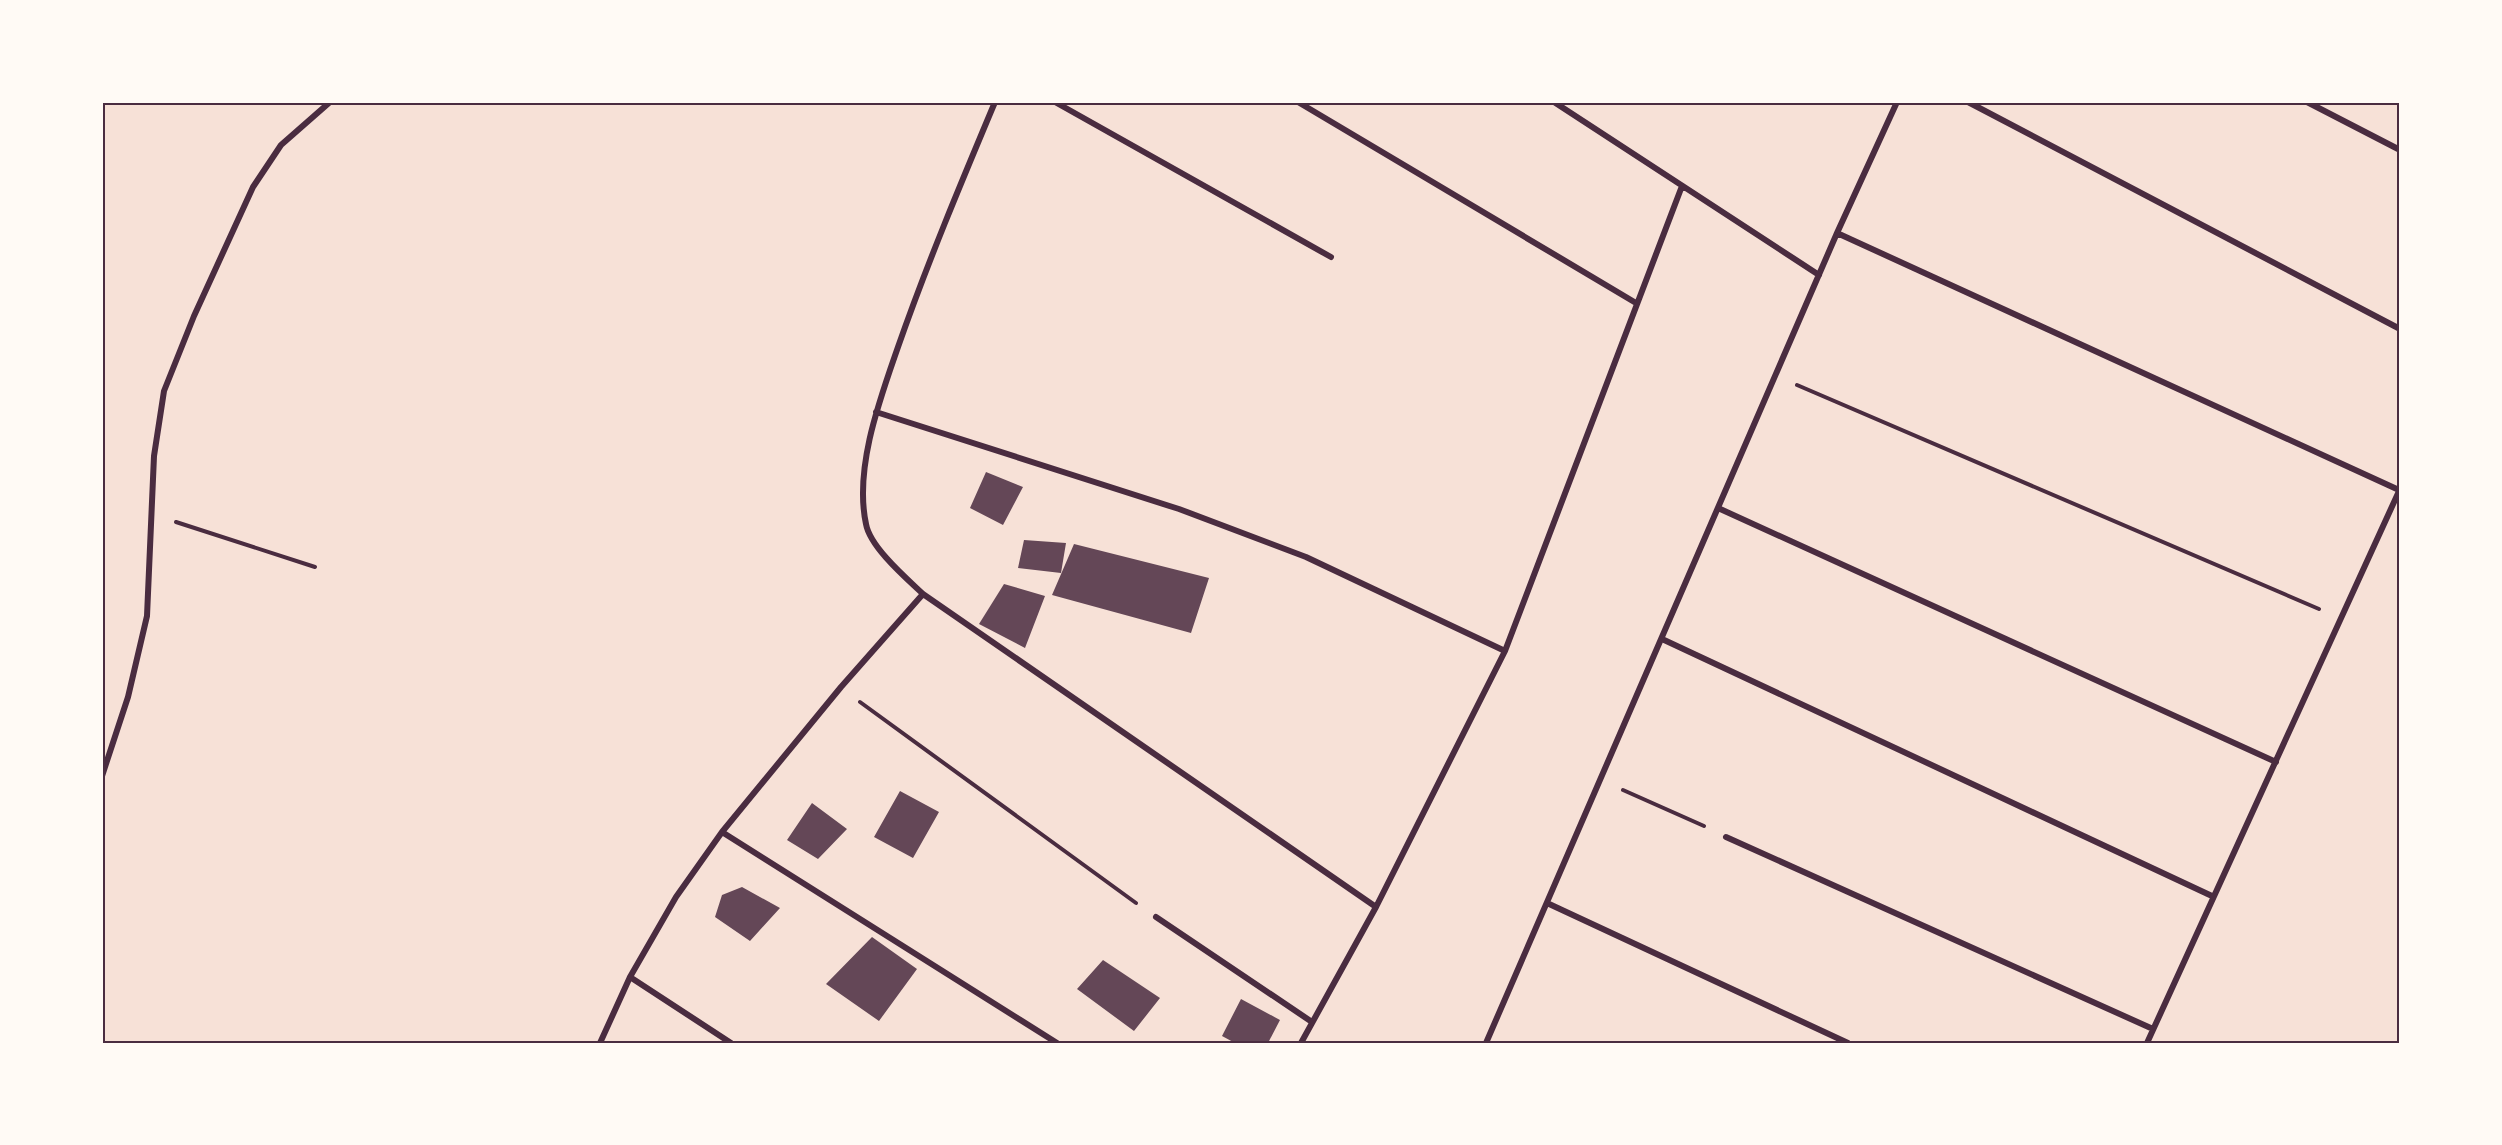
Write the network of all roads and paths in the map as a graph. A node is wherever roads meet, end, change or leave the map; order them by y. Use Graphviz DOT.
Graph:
graph roads {
  1 [pos="330,102"];
  2 [pos="995,102"];
  3 [pos="1055,102"];
  4 [pos="1298,102"];
  5 [pos="1554,102"];
  6 [pos="1897,102"];
  7 [pos="1968,102"];
  8 [pos="2307,102"];
  9 [pos="2400,150"];
  10 [pos="1682,186"];
  11 [pos="1837,233"];
  12 [pos="1331,257"];
  13 [pos="1819,275"];
  14 [pos="1636,303"];
  15 [pos="2400,329"];
  16 [pos="1776,375"];
  17 [pos="876,412"];
  18 [pos="2400,489"];
  19 [pos="1719,508"];
  20 [pos="153,515"];
  21 [pos="315,567"];
  22 [pos="923,594"];
  23 [pos="2342,619"];
  24 [pos="1662,639"];
  25 [pos="1505,651"];
  26 [pos="854,698"];
  27 [pos="2276,762"];
  28 [pos="102,776"];
  29 [pos="1616,787"];
  30 [pos="1704,827"];
  31 [pos="722,832"];
  32 [pos="1726,837"];
  33 [pos="2212,896"];
  34 [pos="1547,903"];
  35 [pos="1376,907"];
  36 [pos="1156,917"];
  37 [pos="630,977"];
  38 [pos="1312,1022"];
  39 [pos="2153,1029"];
  40 [pos="600,1043"];
  41 [pos="731,1043"];
  42 [pos="1057,1043"];
  43 [pos="1300,1043"];
  44 [pos="1486,1043"];
  45 [pos="1848,1043"];
  46 [pos="2147,1043"];
  1 -- 20 [label="street"];
  2 -- 17 [label="street"];
  3 -- 12 [label="street"];
  4 -- 14 [label="street"];
  5 -- 10 [label="street"];
  6 -- 11 [label="street"];
  7 -- 15 [label="street"];
  8 -- 9 [label="street"];
  10 -- 13 [label="street"];
  10 -- 14 [label="street"];
  11 -- 13 [label="street"];
  11 -- 18 [label="street"];
  13 -- 16 [label="street"];
  14 -- 25 [label="street"];
  16 -- 19 [label="street"];
  16 -- 23 [label="path"];
  17 -- 22 [label="street"];
  17 -- 25 [label="street"];
  18 -- 23 [label="street"];
  19 -- 24 [label="street"];
  19 -- 27 [label="street"];
  20 -- 21 [label="path"];
  20 -- 28 [label="street"];
  22 -- 31 [label="street"];
  22 -- 35 [label="street"];
  23 -- 27 [label="street"];
  24 -- 33 [label="street"];
  24 -- 34 [label="street"];
  25 -- 35 [label="street"];
  26 -- 36 [label="path"];
  27 -- 33 [label="street"];
  29 -- 30 [label="path"];
  31 -- 37 [label="street"];
  31 -- 42 [label="street"];
  32 -- 39 [label="street"];
  33 -- 39 [label="street"];
  34 -- 44 [label="street"];
  34 -- 45 [label="street"];
  35 -- 38 [label="street"];
  36 -- 38 [label="street"];
  37 -- 40 [label="street"];
  37 -- 41 [label="street"];
  38 -- 43 [label="street"];
  39 -- 46 [label="street"];
}
